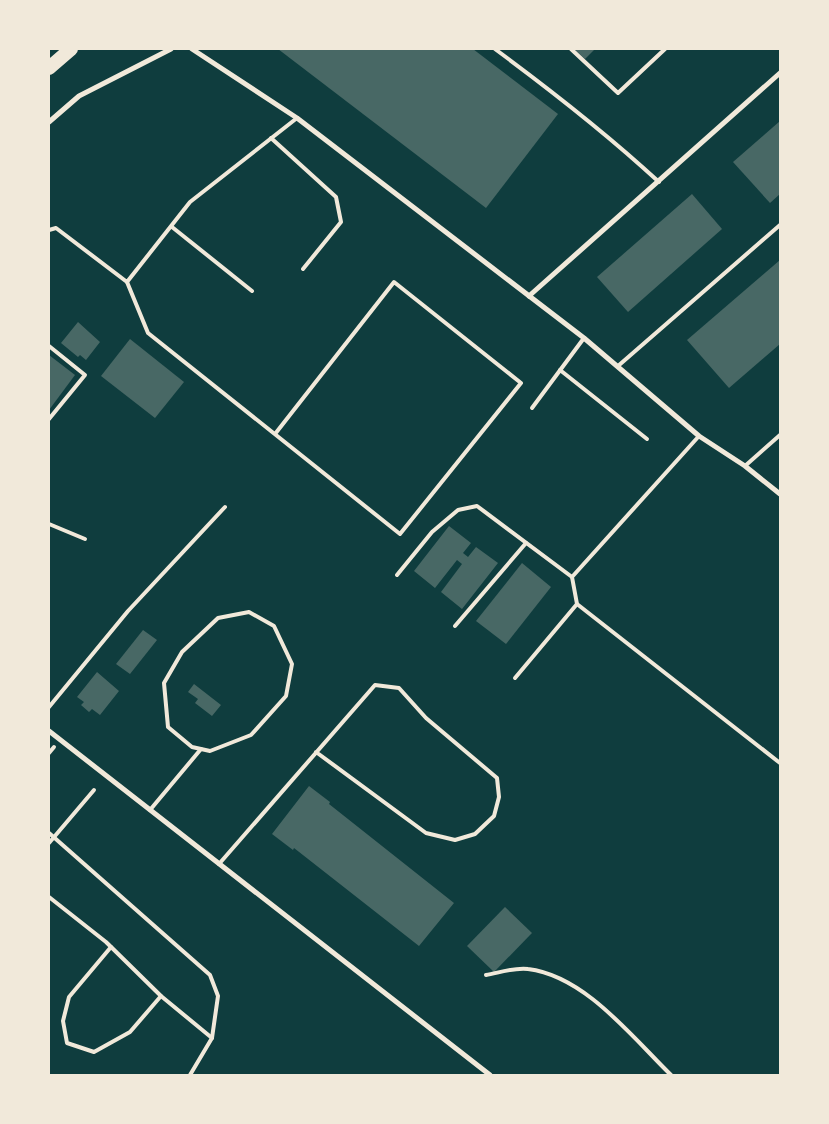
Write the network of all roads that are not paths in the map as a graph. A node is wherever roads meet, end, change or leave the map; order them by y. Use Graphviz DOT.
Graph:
graph roads {
  1 [pos="71,49"];
  2 [pos="171,49"];
  3 [pos="192,49"];
  4 [pos="495,49"];
  5 [pos="571,49"];
  6 [pos="665,49"];
  7 [pos="49,68"];
  8 [pos="780,72"];
  9 [pos="296,118"];
  10 [pos="49,122"];
  11 [pos="271,138"];
  12 [pos="659,182"];
  13 [pos="780,225"];
  14 [pos="172,226"];
  15 [pos="49,230"];
  16 [pos="303,269"];
  17 [pos="127,282"];
  18 [pos="252,290"];
  19 [pos="529,296"];
  20 [pos="584,338"];
  21 [pos="49,346"];
  22 [pos="618,366"];
  23 [pos="560,370"];
  24 [pos="532,408"];
  25 [pos="49,419"];
  26 [pos="275,434"];
  27 [pos="780,435"];
  28 [pos="699,436"];
  29 [pos="647,439"];
  30 [pos="745,466"];
  31 [pos="780,494"];
  32 [pos="225,507"];
  33 [pos="49,524"];
  34 [pos="85,539"];
  35 [pos="526,543"];
  36 [pos="397,575"];
  37 [pos="572,577"];
  38 [pos="576,604"];
  39 [pos="455,626"];
  40 [pos="514,678"];
  41 [pos="49,706"];
  42 [pos="49,731"];
  43 [pos="54,747"];
  44 [pos="201,750"];
  45 [pos="316,752"];
  46 [pos="49,753"];
  47 [pos="780,763"];
  48 [pos="94,790"];
  49 [pos="150,810"];
  50 [pos="49,833"];
  51 [pos="54,837"];
  52 [pos="49,843"];
  53 [pos="219,864"];
  54 [pos="49,897"];
  55 [pos="111,948"];
  56 [pos="486,975"];
  57 [pos="161,996"];
  58 [pos="212,1038"];
  59 [pos="190,1075"];
  60 [pos="490,1075"];
  61 [pos="671,1075"];
  1 -- 7 [label="highway"];
  2 -- 10 [label="street"];
  3 -- 9 [label="street"];
  4 -- 12 [label="lane"];
  5 -- 6 [label="lane"];
  8 -- 12 [label="street"];
  9 -- 11 [label="lane"];
  9 -- 19 [label="street"];
  11 -- 14 [label="lane"];
  11 -- 16 [label="lane"];
  12 -- 19 [label="street"];
  13 -- 22 [label="lane"];
  14 -- 17 [label="lane"];
  14 -- 18 [label="lane"];
  15 -- 17 [label="lane"];
  17 -- 26 [label="lane"];
  19 -- 20 [label="street"];
  20 -- 22 [label="street"];
  20 -- 23 [label="lane"];
  21 -- 25 [label="lane"];
  22 -- 28 [label="street"];
  23 -- 24 [label="lane"];
  23 -- 29 [label="lane"];
  26 -- 26 [label="lane"];
  27 -- 30 [label="lane"];
  28 -- 30 [label="street"];
  28 -- 37 [label="lane"];
  30 -- 31 [label="street"];
  32 -- 41 [label="lane"];
  33 -- 34 [label="lane"];
  35 -- 36 [label="lane"];
  35 -- 37 [label="lane"];
  35 -- 39 [label="lane"];
  37 -- 38 [label="lane"];
  38 -- 40 [label="lane"];
  38 -- 47 [label="lane"];
  42 -- 49 [label="street"];
  43 -- 46 [label="lane"];
  44 -- 44 [label="lane"];
  44 -- 49 [label="lane"];
  45 -- 45 [label="lane"];
  45 -- 53 [label="lane"];
  48 -- 51 [label="lane"];
  49 -- 53 [label="street"];
  50 -- 51 [label="lane"];
  51 -- 52 [label="lane"];
  51 -- 58 [label="lane"];
  53 -- 60 [label="street"];
  54 -- 55 [label="lane"];
  55 -- 57 [label="lane"];
  55 -- 57 [label="lane"];
  56 -- 61 [label="lane"];
  57 -- 58 [label="lane"];
  58 -- 59 [label="lane"];
}
